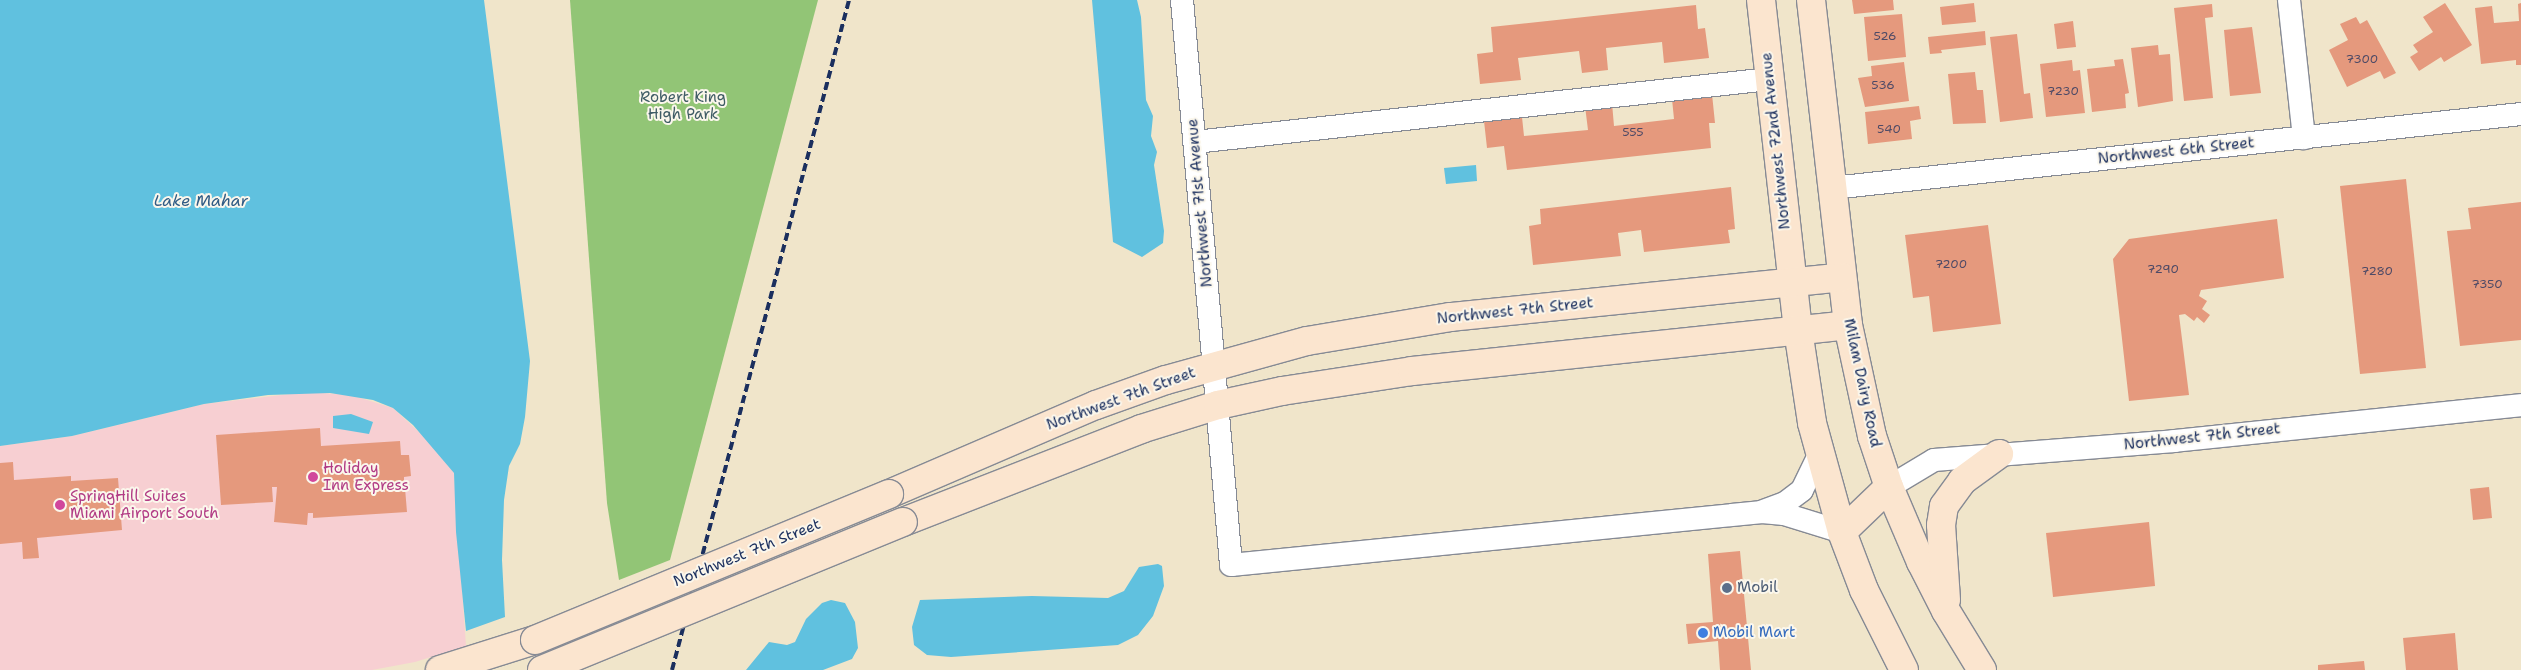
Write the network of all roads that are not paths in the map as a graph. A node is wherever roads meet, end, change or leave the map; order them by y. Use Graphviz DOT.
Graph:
graph roads {
  1 [pos="1182,0"];
  2 [pos="1761,0"];
  3 [pos="1811,0"];
  4 [pos="2289,0"];
  5 [pos="1769,79"];
  6 [pos="2521,114"];
  7 [pos="2304,138"];
  8 [pos="1195,142"];
  9 [pos="1832,188"];
  10 [pos="1842,277"];
  11 [pos="1792,282"];
  12 [pos="1848,325"];
  13 [pos="1798,330"];
  14 [pos="1215,365"];
  15 [pos="1218,405"];
  16 [pos="2521,405"];
  17 [pos="1999,454"];
  18 [pos="1819,455"];
  19 [pos="1889,487"];
  20 [pos="1762,512"];
  21 [pos="1842,532"];
  22 [pos="1946,611"];
  23 [pos="440,670"];
  24 [pos="542,670"];
  25 [pos="1904,670"];
  26 [pos="1982,670"];
  1 -- 8 [label="street, Northwest 71st Avenue"];
  2 -- 5 [label="main road, Northwest 72nd Avenue"];
  3 -- 9 [label="main road"];
  4 -- 7 [label="street"];
  5 -- 8 [label="street"];
  5 -- 11 [label="main road, Northwest 72nd Avenue"];
  6 -- 7 [label="street, Northwest 6th Street"];
  7 -- 9 [label="street, Northwest 6th Street"];
  8 -- 14 [label="street, Northwest 71st Avenue"];
  9 -- 10 [label="main road"];
  10 -- 11 [label="main road, Northwest 7th Street"];
  10 -- 12 [label="main road, Milam Dairy Road"];
  11 -- 13 [label="main road, Northwest 72nd Avenue"];
  11 -- 14 [label="main road, Northwest 7th Street"];
  12 -- 13 [label="main road, Northwest 7th Street"];
  12 -- 19 [label="main road, Milam Dairy Road"];
  13 -- 15 [label="main road, Northwest 7th Street"];
  13 -- 18 [label="main road, Northwest 72nd Avenue"];
  14 -- 15 [label="street, Northwest 71st Avenue"];
  14 -- 23 [label="main road, Northwest 7th Street, bridge"];
  15 -- 20 [label="street, Northwest 71st Avenue"];
  15 -- 24 [label="main road, Northwest 7th Street, bridge"];
  16 -- 17 [label="street, Northwest 7th Street"];
  17 -- 19 [label="street, Northwest 7th Street"];
  17 -- 22 [label="main road"];
  18 -- 20 [label="street"];
  18 -- 21 [label="main road, Northwest 72nd Avenue"];
  19 -- 21 [label="main road"];
  19 -- 22 [label="main road, Milam Dairy Road"];
  20 -- 21 [label="street"];
  21 -- 25 [label="main road, Northwest 72nd Avenue"];
  22 -- 26 [label="main road, Milam Dairy Road"];
}
